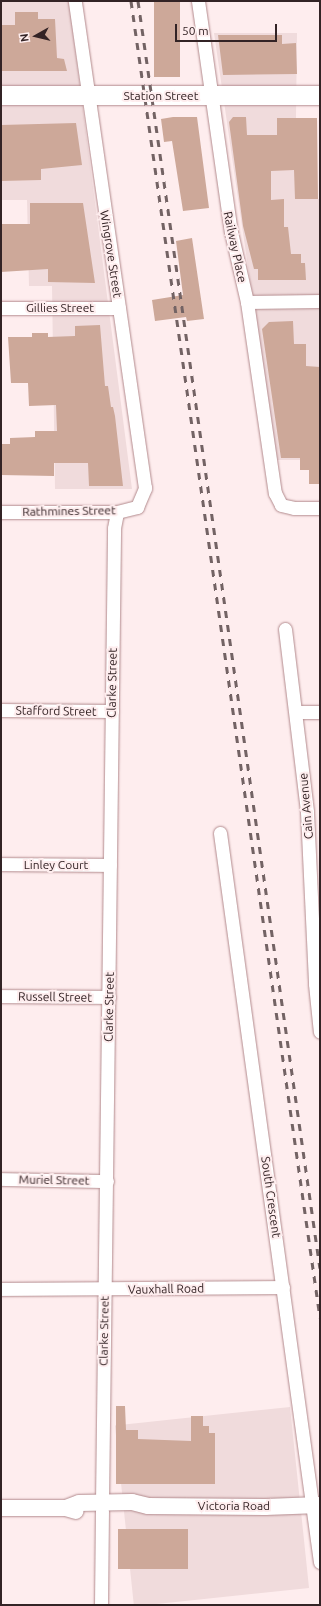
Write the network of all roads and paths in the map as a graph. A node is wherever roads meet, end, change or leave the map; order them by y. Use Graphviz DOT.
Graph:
graph roads {
  1 [pos="75,1"];
  2 [pos="198,1"];
  3 [pos="1,95"];
  4 [pos="320,95"];
  5 [pos="88,96"];
  6 [pos="211,96"];
  7 [pos="320,301"];
  8 [pos="247,302"];
  9 [pos="1,308"];
  10 [pos="119,308"];
  11 [pos="137,506"];
  12 [pos="320,508"];
  13 [pos="1,512"];
  14 [pos="117,512"];
  15 [pos="285,629"];
  16 [pos="1,710"];
  17 [pos="112,711"];
  18 [pos="297,712"];
  19 [pos="320,712"];
  20 [pos="220,833"];
  21 [pos="1,864"];
  22 [pos="110,865"];
  23 [pos="315,910"];
  24 [pos="1,996"];
  25 [pos="109,997"];
  26 [pos="320,1032"];
  27 [pos="1,1179"];
  28 [pos="107,1181"];
  29 [pos="284,1287"];
  30 [pos="1,1289"];
  31 [pos="105,1290"];
  32 [pos="316,1505"];
  33 [pos="102,1507"];
  34 [pos="1,1508"];
  35 [pos="320,1562"];
  36 [pos="101,1605"];
  1 -- 5 [label="street, Wingrove Street"];
  2 -- 6 [label="street, Railway Place"];
  3 -- 5 [label="main road, Station Street"];
  4 -- 6 [label="main road, Station Street"];
  5 -- 6 [label="main road, Station Street"];
  5 -- 10 [label="street, Wingrove Street"];
  6 -- 8 [label="street, Railway Place"];
  7 -- 8 [label="street"];
  8 -- 12 [label="street, Railway Place"];
  9 -- 10 [label="street, Gillies Street"];
  10 -- 11 [label="street, Wingrove Street"];
  11 -- 14 [label="street, Rathmines Street"];
  13 -- 14 [label="street, Rathmines Street"];
  14 -- 17 [label="street, Clarke Street"];
  15 -- 18 [label="street, Cain Avenue"];
  16 -- 17 [label="street, Stafford Street"];
  17 -- 22 [label="street, Clarke Street"];
  18 -- 19 [label="street"];
  18 -- 23 [label="street, Cain Avenue"];
  20 -- 29 [label="street, South Crescent"];
  21 -- 22 [label="street, Linley Court"];
  22 -- 25 [label="street, Clarke Street"];
  23 -- 26 [label="street, Cain Avenue"];
  24 -- 25 [label="street, Russell Street"];
  25 -- 28 [label="street, Clarke Street"];
  27 -- 28 [label="street, Muriel Street"];
  28 -- 31 [label="street, Clarke Street"];
  29 -- 31 [label="street, Vauxhall Road"];
  29 -- 32 [label="street, South Crescent"];
  30 -- 31 [label="street, Vauxhall Road"];
  31 -- 33 [label="street, Clarke Street"];
  32 -- 33 [label="street, Victoria Road"];
  32 -- 35 [label="street, South Crescent"];
  33 -- 34 [label="street, Victoria Road"];
  33 -- 36 [label="street, Clarke Street"];
}
